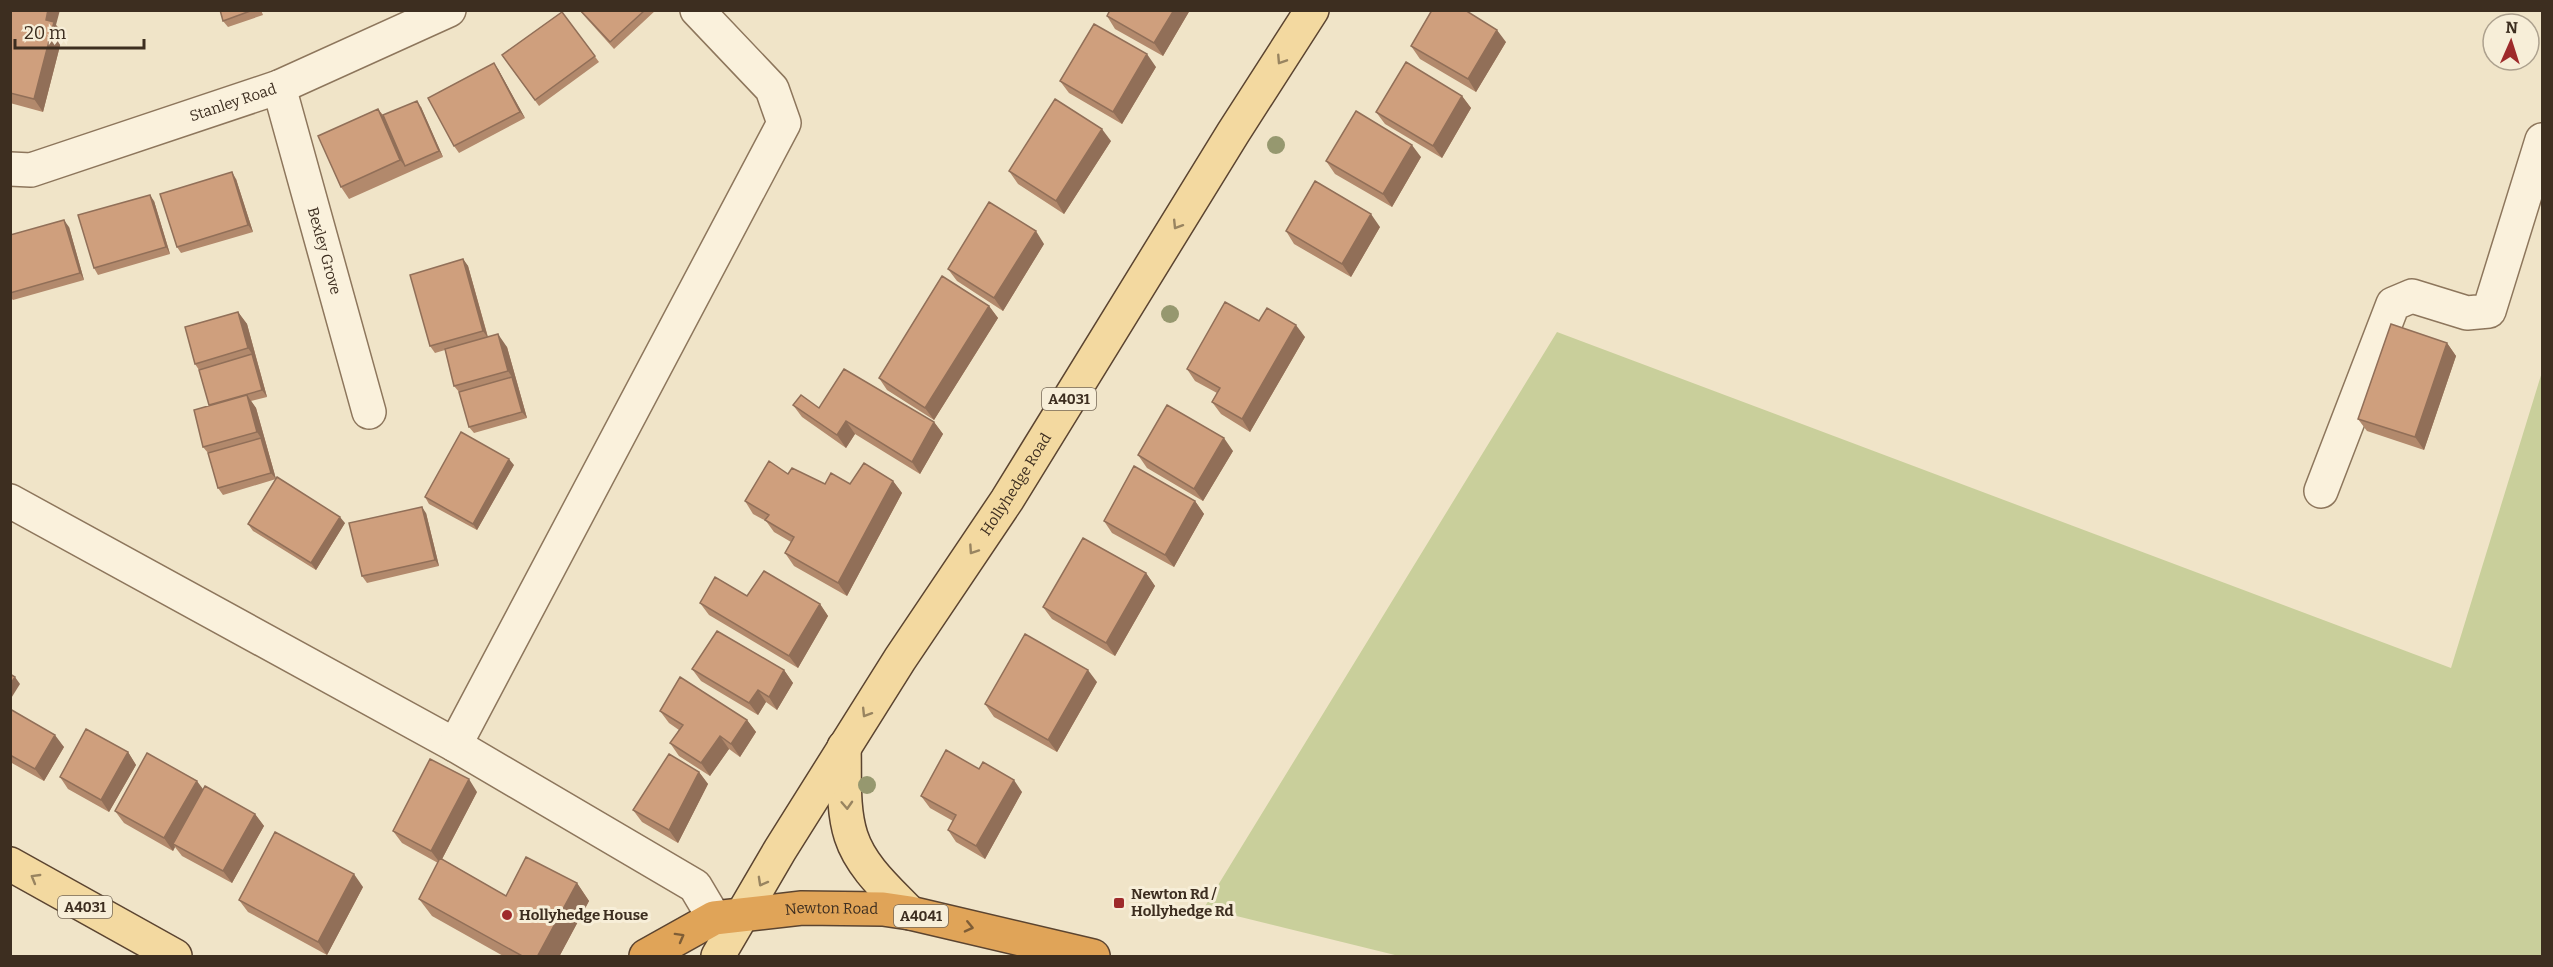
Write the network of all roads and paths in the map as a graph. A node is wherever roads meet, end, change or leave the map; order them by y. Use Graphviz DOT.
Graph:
graph roads {
  1 [pos="449,10"];
  2 [pos="697,10"];
  3 [pos="1312,10"];
  4 [pos="279,87"];
  5 [pos="2542,140"];
  6 [pos="10,169"];
  7 [pos="369,412"];
  8 [pos="2321,491"];
  9 [pos="10,501"];
  10 [pos="455,745"];
  11 [pos="844,747"];
  12 [pos="10,864"];
  13 [pos="910,913"];
  14 [pos="729,916"];
  15 [pos="167,954"];
  16 [pos="646,957"];
  17 [pos="718,957"];
  18 [pos="1094,957"];
  1 -- 4 [label="street, Stanley Road"];
  2 -- 10 [label="street"];
  3 -- 11 [label="main road, Hollyhedge Road / A4031, one-way"];
  4 -- 6 [label="street, Stanley Road"];
  4 -- 7 [label="street, Bexley Grove"];
  5 -- 8 [label="street"];
  9 -- 10 [label="street"];
  10 -- 14 [label="street"];
  11 -- 13 [label="main road, one-way"];
  11 -- 14 [label="main road, Hollyhedge Road / A4031, one-way"];
  15 -- 12 [label="main road, A4031, one-way"];
  13 -- 14 [label="highway, Newton Road / A4041"];
  13 -- 18 [label="highway, Newton Road / A4041, one-way"];
  16 -- 14 [label="highway, one-way"];
  14 -- 17 [label="main road, Hollyhedge Road / A4031"];
}
